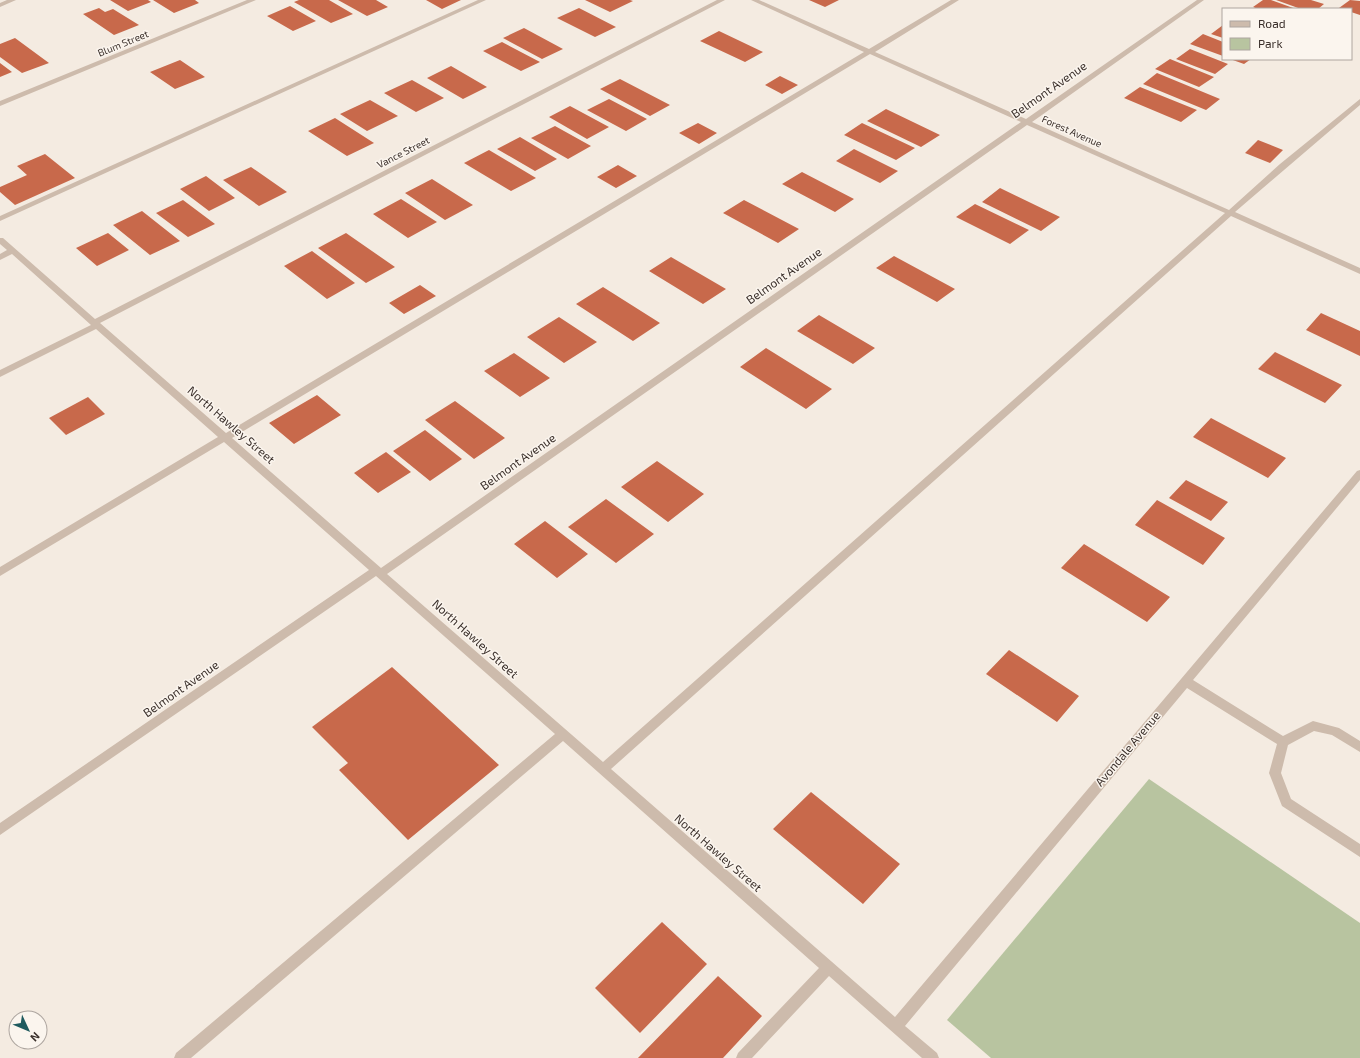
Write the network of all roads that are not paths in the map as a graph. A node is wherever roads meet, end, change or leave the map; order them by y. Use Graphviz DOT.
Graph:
graph roads {
  1 [pos="13,0"];
  2 [pos="254,0"];
  3 [pos="483,0"];
  4 [pos="722,0"];
  5 [pos="754,0"];
  6 [pos="956,0"];
  7 [pos="1201,0"];
  8 [pos="0,5"];
  9 [pos="868,51"];
  10 [pos="1360,101"];
  11 [pos="0,104"];
  12 [pos="1026,122"];
  13 [pos="1231,213"];
  14 [pos="0,219"];
  15 [pos="0,240"];
  16 [pos="12,251"];
  17 [pos="0,257"];
  18 [pos="1360,271"];
  19 [pos="96,324"];
  20 [pos="0,374"];
  21 [pos="226,437"];
  22 [pos="1360,473"];
  23 [pos="379,571"];
  24 [pos="0,572"];
  25 [pos="1185,681"];
  26 [pos="563,734"];
  27 [pos="1282,742"];
  28 [pos="1360,747"];
  29 [pos="603,769"];
  30 [pos="0,830"];
  31 [pos="1360,851"];
  32 [pos="829,967"];
  33 [pos="896,1026"];
  34 [pos="181,1058"];
  35 [pos="743,1058"];
  36 [pos="932,1058"];
  1 -- 8 [label="street"];
  2 -- 11 [label="street, Blum Street"];
  3 -- 14 [label="street"];
  4 -- 19 [label="street, Vance Street"];
  5 -- 9 [label="street, Forest Avenue"];
  6 -- 9 [label="street"];
  7 -- 12 [label="street, Belmont Avenue"];
  9 -- 12 [label="street, Forest Avenue"];
  9 -- 21 [label="street"];
  10 -- 13 [label="street"];
  12 -- 13 [label="street, Forest Avenue"];
  12 -- 23 [label="street, Belmont Avenue"];
  13 -- 18 [label="street, Forest Avenue"];
  13 -- 29 [label="street"];
  15 -- 16 [label="street, North Hawley Street"];
  16 -- 17 [label="street"];
  16 -- 19 [label="street, North Hawley Street"];
  19 -- 20 [label="street, Vance Street"];
  19 -- 21 [label="street, North Hawley Street"];
  21 -- 23 [label="street, North Hawley Street"];
  21 -- 24 [label="street"];
  22 -- 25 [label="street, Avondale Avenue"];
  23 -- 26 [label="street, North Hawley Street"];
  23 -- 30 [label="street, Belmont Avenue"];
  25 -- 27 [label="street"];
  25 -- 33 [label="street, Avondale Avenue"];
  26 -- 29 [label="street, North Hawley Street"];
  26 -- 34 [label="street"];
  27 -- 28 [label="street"];
  27 -- 31 [label="street"];
  29 -- 32 [label="street, North Hawley Street"];
  32 -- 33 [label="street, North Hawley Street"];
  32 -- 35 [label="street"];
  33 -- 36 [label="street, North Hawley Street"];
}
